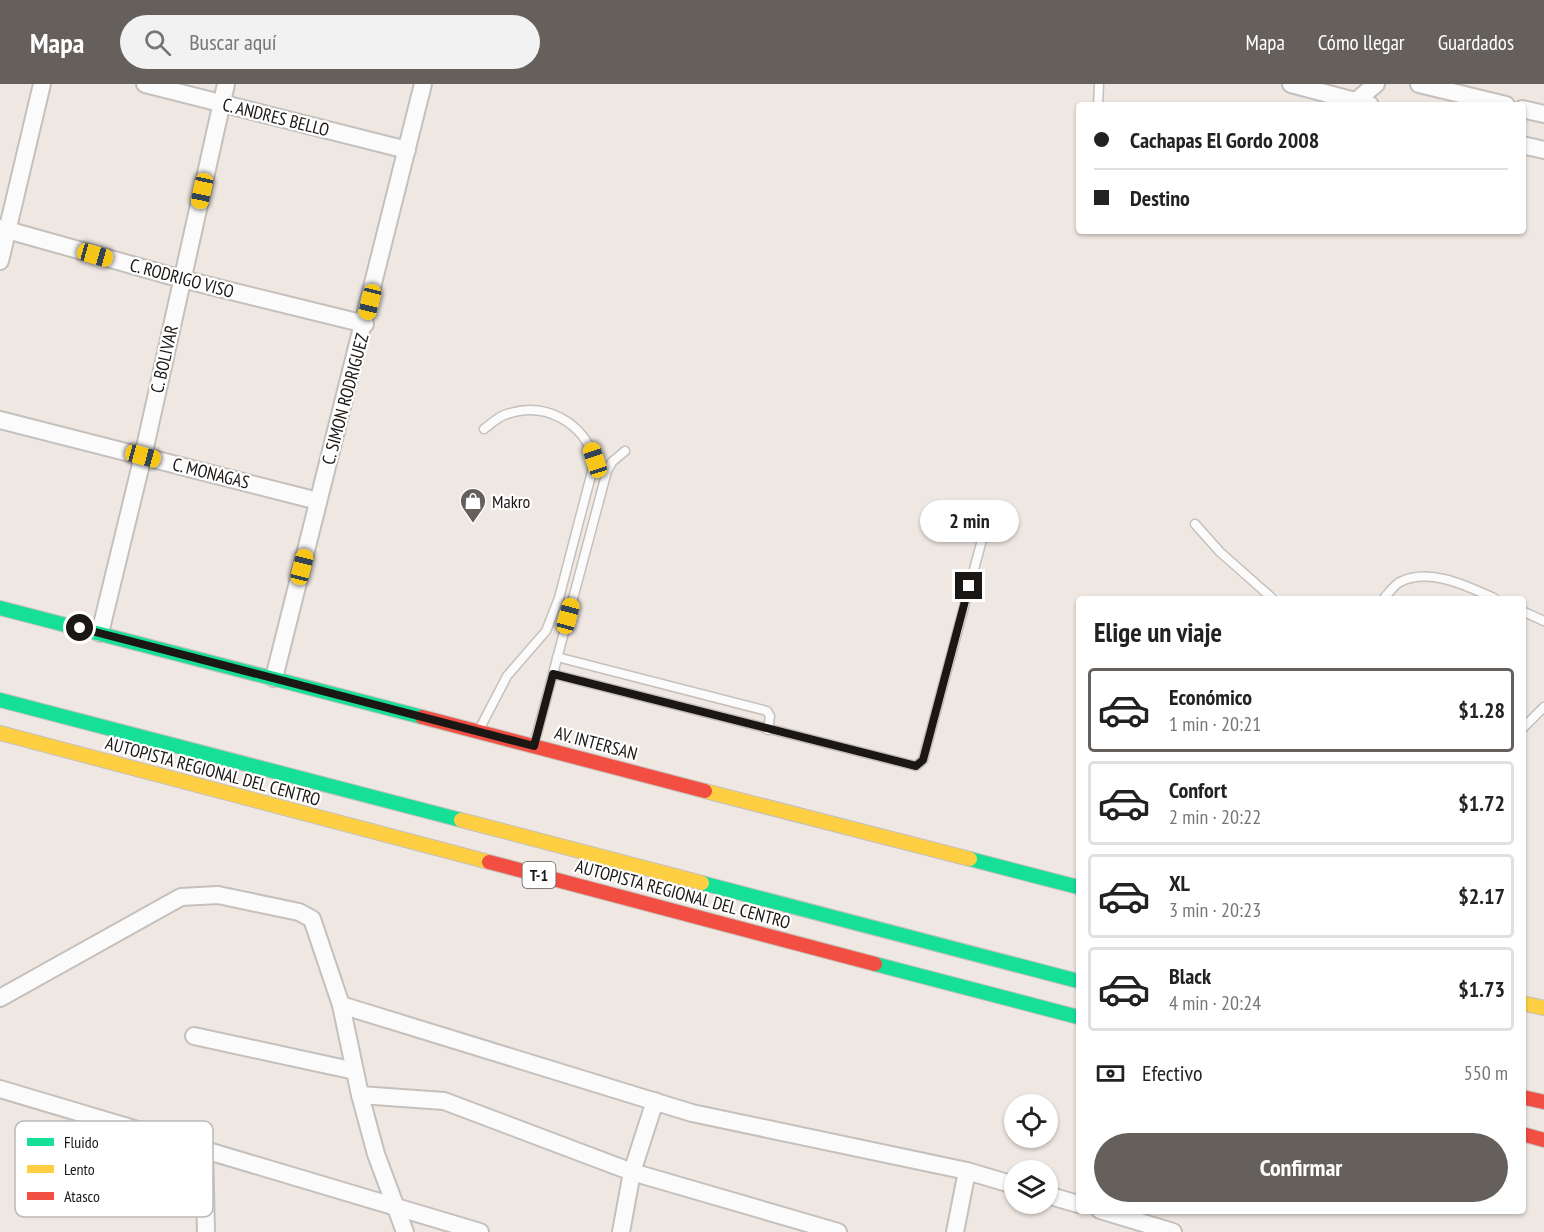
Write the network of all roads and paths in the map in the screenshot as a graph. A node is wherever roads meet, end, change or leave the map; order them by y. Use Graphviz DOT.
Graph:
graph roads {
  1 [pos="42,84"];
  2 [pos="145,84"];
  3 [pos="226,84"];
  4 [pos="423,84"];
  5 [pos="1099,84"];
  6 [pos="1291,84"];
  7 [pos="1376,84"];
  8 [pos="1419,84"];
  9 [pos="1098,102"];
  10 [pos="1359,102"];
  11 [pos="1364,102"];
  12 [pos="1494,102"];
  13 [pos="221,103"];
  14 [pos="1526,110"];
  15 [pos="1544,114"];
  16 [pos="1526,146"];
  17 [pos="407,150"];
  18 [pos="1544,150"];
  19 [pos="4,229"];
  20 [pos="0,261"];
  21 [pos="182,279"];
  22 [pos="365,324"];
  23 [pos="0,420"];
  24 [pos="484,429"];
  25 [pos="625,451"];
  26 [pos="143,456"];
  27 [pos="318,501"];
  28 [pos="987,521"];
  29 [pos="1195,524"];
  30 [pos="1270,596"];
  31 [pos="1386,596"];
  32 [pos="1488,596"];
  33 [pos="0,608"];
  34 [pos="1526,613"];
  35 [pos="1544,621"];
  36 [pos="100,633"];
  37 [pos="557,657"];
  38 [pos="553,674"];
  39 [pos="274,678"];
  40 [pos="0,700"];
  41 [pos="1544,707"];
  42 [pos="1526,725"];
  43 [pos="478,730"];
  44 [pos="768,730"];
  45 [pos="0,733"];
  46 [pos="534,746"];
  47 [pos="1076,886"];
  48 [pos="1076,980"];
  49 [pos="0,998"];
  50 [pos="1526,1004"];
  51 [pos="340,1005"];
  52 [pos="1544,1008"];
  53 [pos="1076,1016"];
  54 [pos="194,1036"];
  55 [pos="355,1071"];
  56 [pos="0,1089"];
  57 [pos="360,1095"];
  58 [pos="1526,1098"];
  59 [pos="655,1101"];
  60 [pos="1544,1102"];
  61 [pos="109,1121"];
  62 [pos="1526,1135"];
  63 [pos="1544,1140"];
  64 [pos="213,1152"];
  65 [pos="967,1171"];
  66 [pos="632,1172"];
  67 [pos="1004,1182"];
  68 [pos="1058,1198"];
  69 [pos="1076,1203"];
  70 [pos="395,1205"];
  71 [pos="1113,1214"];
  72 [pos="206,1217"];
  73 [pos="206,1232"];
  74 [pos="405,1232"];
  75 [pos="480,1232"];
  76 [pos="621,1232"];
  77 [pos="838,1232"];
  78 [pos="955,1232"];
  79 [pos="1173,1232"];
  1 -- 19 [label="street"];
  2 -- 13 [label="street, C. ANDRES BELLO"];
  3 -- 13 [label="street, C. BOLIVAR"];
  4 -- 17 [label="street, C. SIMON RODRIGUEZ"];
  5 -- 9 [label="lane"];
  6 -- 10 [label="street"];
  7 -- 11 [label="street"];
  8 -- 12 [label="street"];
  13 -- 17 [label="street, C. ANDRES BELLO"];
  13 -- 21 [label="street, C. BOLIVAR"];
  14 -- 15 [label="street"];
  16 -- 18 [label="street"];
  17 -- 22 [label="street, C. SIMON RODRIGUEZ"];
  19 -- 20 [label="street"];
  19 -- 21 [label="street, C. RODRIGO VISO"];
  21 -- 22 [label="street, C. RODRIGO VISO"];
  21 -- 26 [label="street, C. BOLIVAR"];
  22 -- 27 [label="street, C. SIMON RODRIGUEZ"];
  23 -- 26 [label="street, C. MONAGAS"];
  24 -- 43 [label="lane"];
  25 -- 37 [label="lane"];
  26 -- 27 [label="street, C. MONAGAS"];
  26 -- 36 [label="street, C. BOLIVAR"];
  27 -- 39 [label="street, C. SIMON RODRIGUEZ"];
  28 -- 44 [label="lane"];
  29 -- 30 [label="lane"];
  31 -- 32 [label="lane"];
  33 -- 36 [label="main road, AV. INTERSAN"];
  34 -- 35 [label="lane"];
  36 -- 39 [label="main road, AV. INTERSAN"];
  37 -- 38 [label="lane"];
  37 -- 44 [label="lane"];
  38 -- 44 [label="lane"];
  38 -- 46 [label="lane"];
  39 -- 43 [label="main road, AV. INTERSAN"];
  40 -- 48 [label="main road, AUTOPISTA REGIONAL DEL CENTRO / T-1"];
  41 -- 42 [label="lane"];
  43 -- 46 [label="main road, AV. INTERSAN"];
  45 -- 53 [label="main road, AUTOPISTA REGIONAL DEL CENTRO / T-1"];
  46 -- 47 [label="main road, AV. INTERSAN"];
  49 -- 51 [label="street"];
  50 -- 52 [label="main road"];
  51 -- 55 [label="street"];
  51 -- 59 [label="street"];
  54 -- 55 [label="street"];
  55 -- 57 [label="street"];
  56 -- 61 [label="street"];
  57 -- 66 [label="street"];
  57 -- 70 [label="street"];
  58 -- 60 [label="main road"];
  59 -- 65 [label="street"];
  59 -- 66 [label="street"];
  62 -- 63 [label="main road"];
  64 -- 70 [label="street"];
  65 -- 67 [label="street"];
  65 -- 78 [label="street"];
  66 -- 76 [label="street"];
  66 -- 77 [label="street"];
  68 -- 69 [label="street"];
  70 -- 74 [label="street"];
  70 -- 75 [label="street"];
  71 -- 79 [label="street"];
  72 -- 73 [label="street"];
}
